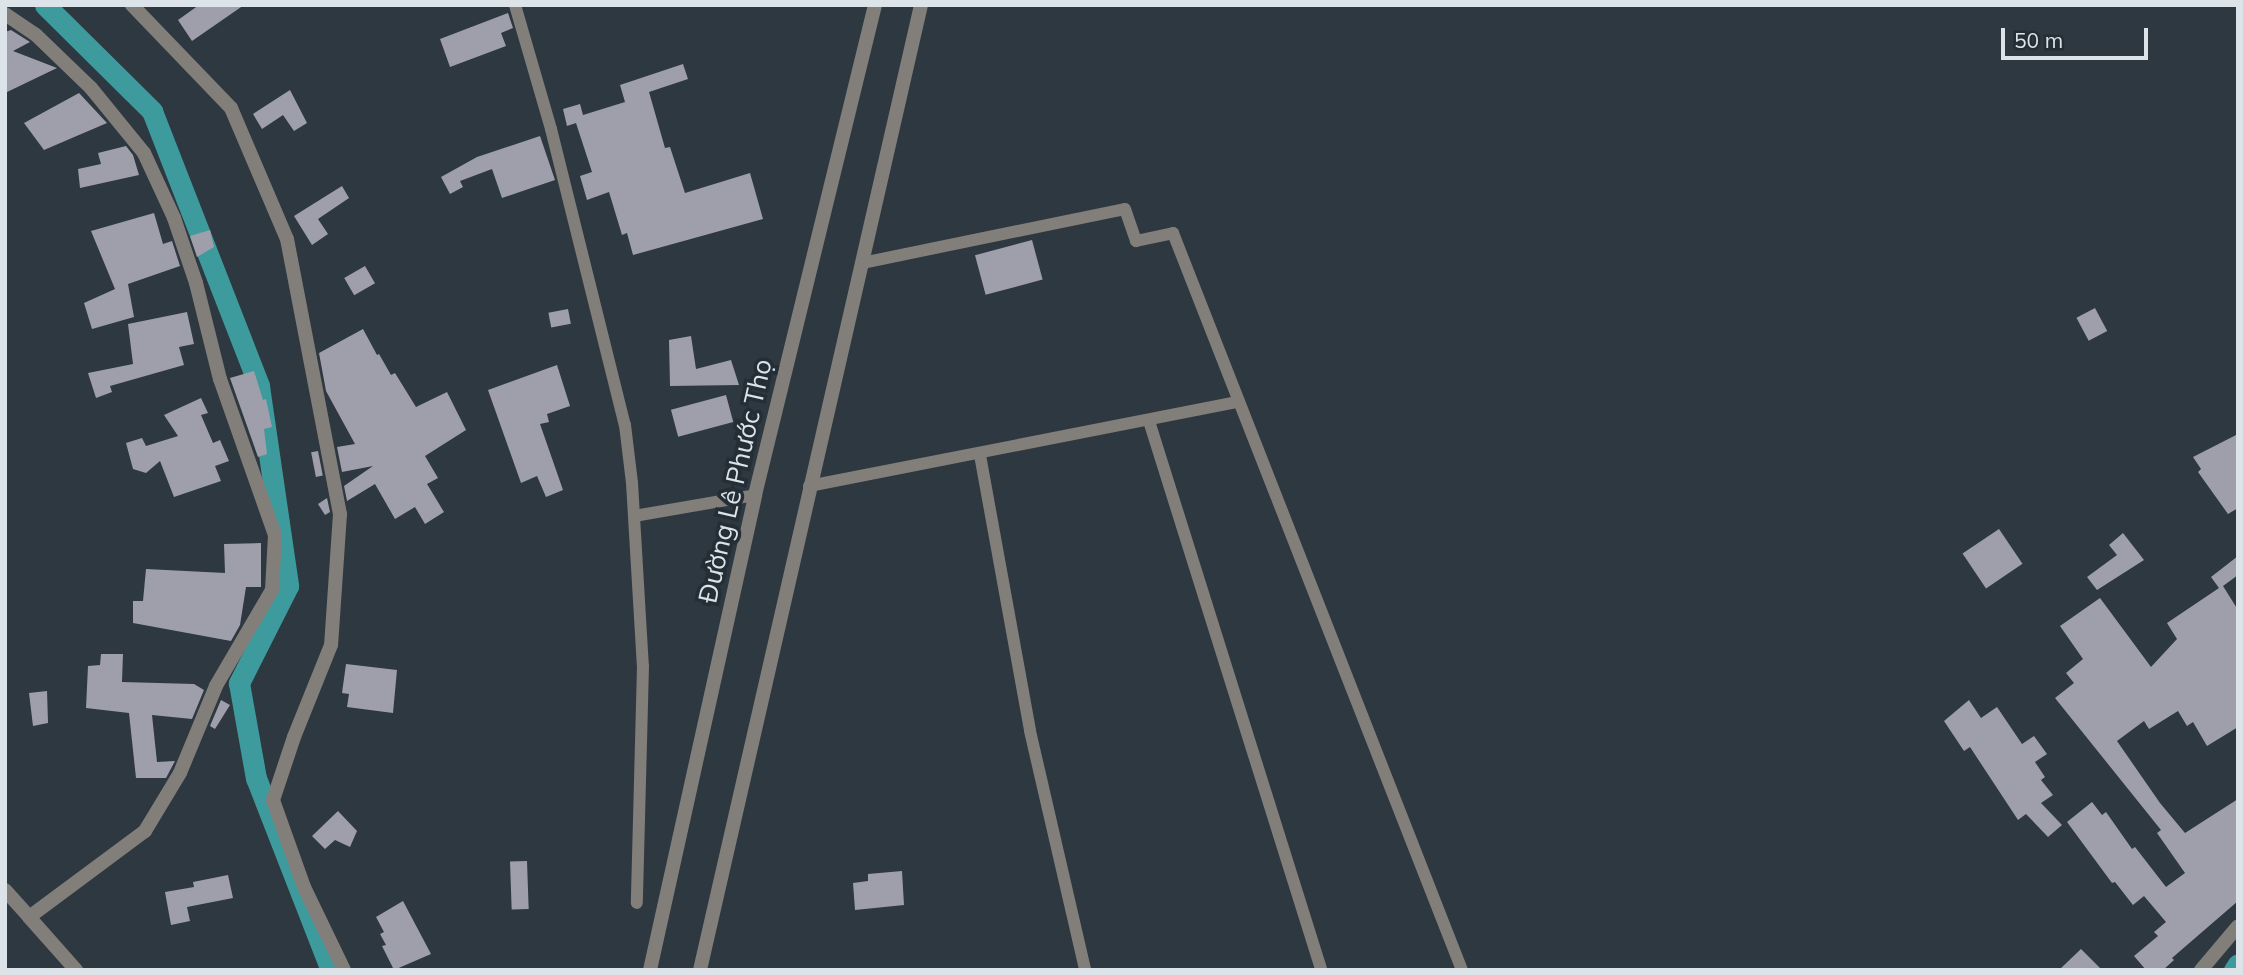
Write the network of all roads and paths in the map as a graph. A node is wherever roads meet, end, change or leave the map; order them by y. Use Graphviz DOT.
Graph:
graph roads {
  1 [pos="132,5"];
  2 [pos="515,5"];
  3 [pos="875,5"];
  4 [pos="921,5"];
  5 [pos="5,14"];
  6 [pos="862,262"];
  7 [pos="1239,402"];
  8 [pos="1149,421"];
  9 [pos="980,455"];
  10 [pos="809,486"];
  11 [pos="755,495"];
  12 [pos="634,516"];
  13 [pos="5,890"];
  14 [pos="637,903"];
  15 [pos="29,917"];
  16 [pos="2238,926"];
  17 [pos="1321,969"];
  18 [pos="75,970"];
  19 [pos="344,970"];
  20 [pos="650,970"];
  21 [pos="700,970"];
  22 [pos="1085,970"];
  23 [pos="1462,970"];
  24 [pos="2201,970"];
  1 -- 19 [label="street"];
  2 -- 12 [label="lane"];
  3 -- 11 [label="street, Đường Lê Phước Thọ"];
  4 -- 6 [label="street"];
  5 -- 15 [label="street"];
  6 -- 7 [label="lane"];
  6 -- 10 [label="street"];
  7 -- 8 [label="lane"];
  7 -- 23 [label="lane"];
  8 -- 9 [label="lane"];
  8 -- 17 [label="lane"];
  9 -- 10 [label="lane"];
  9 -- 22 [label="lane"];
  10 -- 21 [label="street"];
  11 -- 12 [label="lane"];
  11 -- 20 [label="street, Đường Lê Phước Thọ"];
  12 -- 14 [label="lane"];
  13 -- 15 [label="street"];
  15 -- 18 [label="street"];
  16 -- 24 [label="street"];
}
